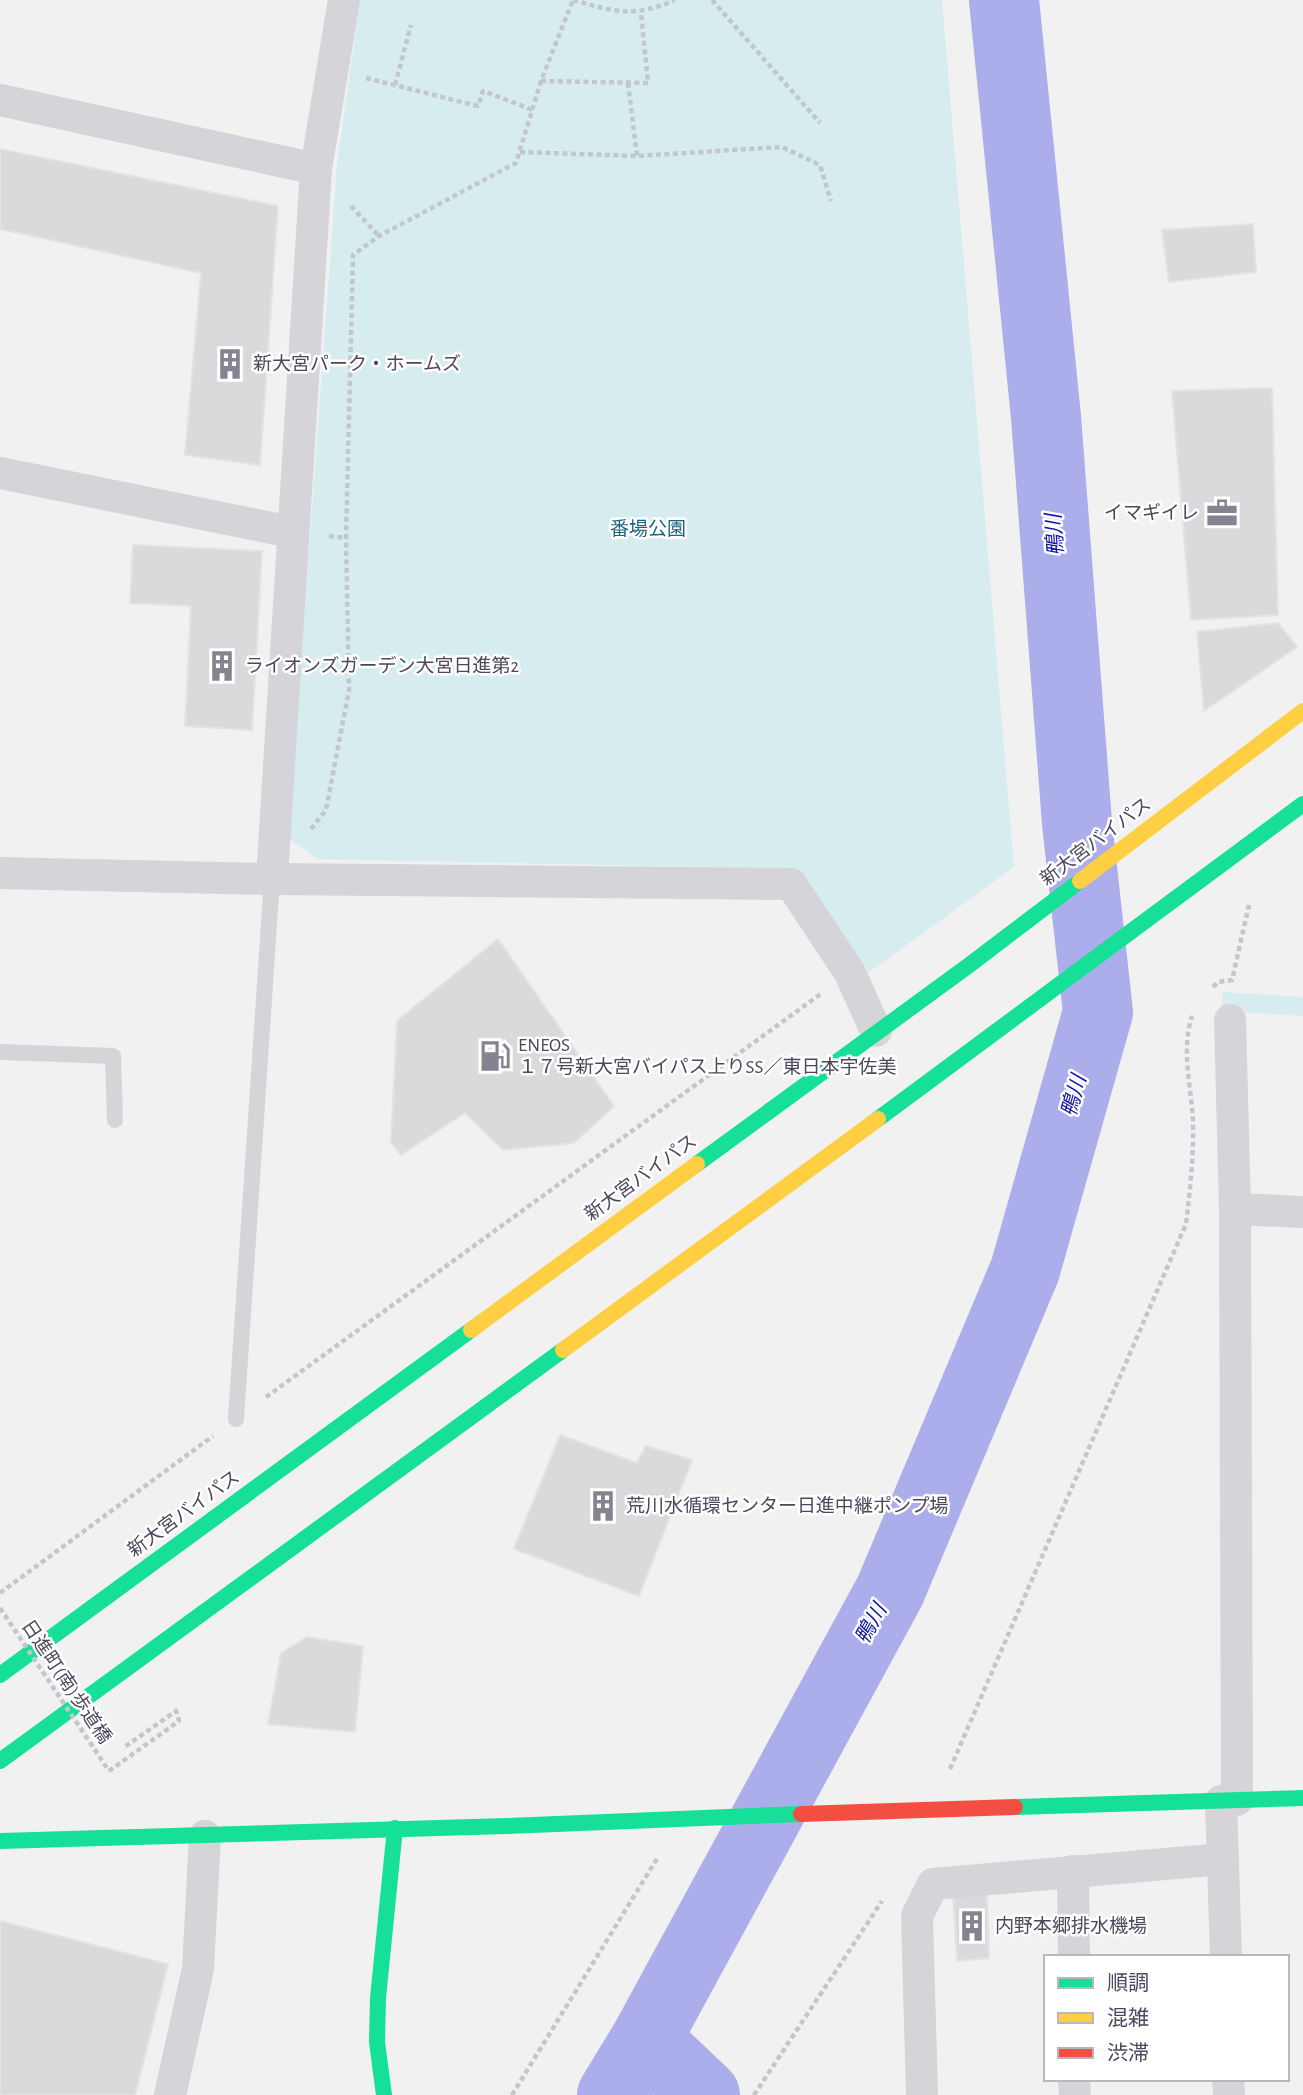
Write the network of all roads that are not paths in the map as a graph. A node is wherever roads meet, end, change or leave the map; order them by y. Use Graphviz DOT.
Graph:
graph roads {
  1 [pos="344,0"];
  2 [pos="0,100"];
  3 [pos="316,169"];
  4 [pos="0,472"];
  5 [pos="291,532"];
  6 [pos="1303,711"];
  7 [pos="1303,804"];
  8 [pos="0,873"];
  9 [pos="272,879"];
  10 [pos="1230,1020"];
  11 [pos="876,1031"];
  12 [pos="0,1052"];
  13 [pos="115,1120"];
  14 [pos="1235,1209"];
  15 [pos="1303,1212"];
  16 [pos="236,1419"];
  17 [pos="0,1675"];
  18 [pos="0,1761"];
  19 [pos="1303,1798"];
  20 [pos="1229,1801"];
  21 [pos="395,1828"];
  22 [pos="205,1836"];
  23 [pos="0,1840"];
  24 [pos="1223,1859"];
  25 [pos="1073,1871"];
  26 [pos="1074,1955"];
  27 [pos="1226,1955"];
  28 [pos="170,2095"];
  29 [pos="384,2095"];
  30 [pos="922,2095"];
  1 -- 3 [label="street"];
  2 -- 3 [label="street"];
  3 -- 5 [label="street"];
  4 -- 5 [label="street"];
  5 -- 9 [label="street"];
  6 -- 11 [label="main road, 新大宮バイパス"];
  7 -- 18 [label="main road"];
  8 -- 9 [label="street"];
  9 -- 11 [label="street"];
  9 -- 16 [label="lane"];
  10 -- 14 [label="street"];
  11 -- 17 [label="main road, 新大宮バイパス"];
  12 -- 13 [label="lane"];
  14 -- 15 [label="street"];
  14 -- 20 [label="street"];
  19 -- 20 [label="main road"];
  20 -- 21 [label="main road"];
  20 -- 24 [label="street"];
  21 -- 22 [label="main road"];
  21 -- 29 [label="main road"];
  22 -- 23 [label="main road"];
  22 -- 28 [label="street"];
  24 -- 25 [label="street"];
  24 -- 27 [label="street"];
  25 -- 26 [label="street"];
  25 -- 30 [label="street"];
}
